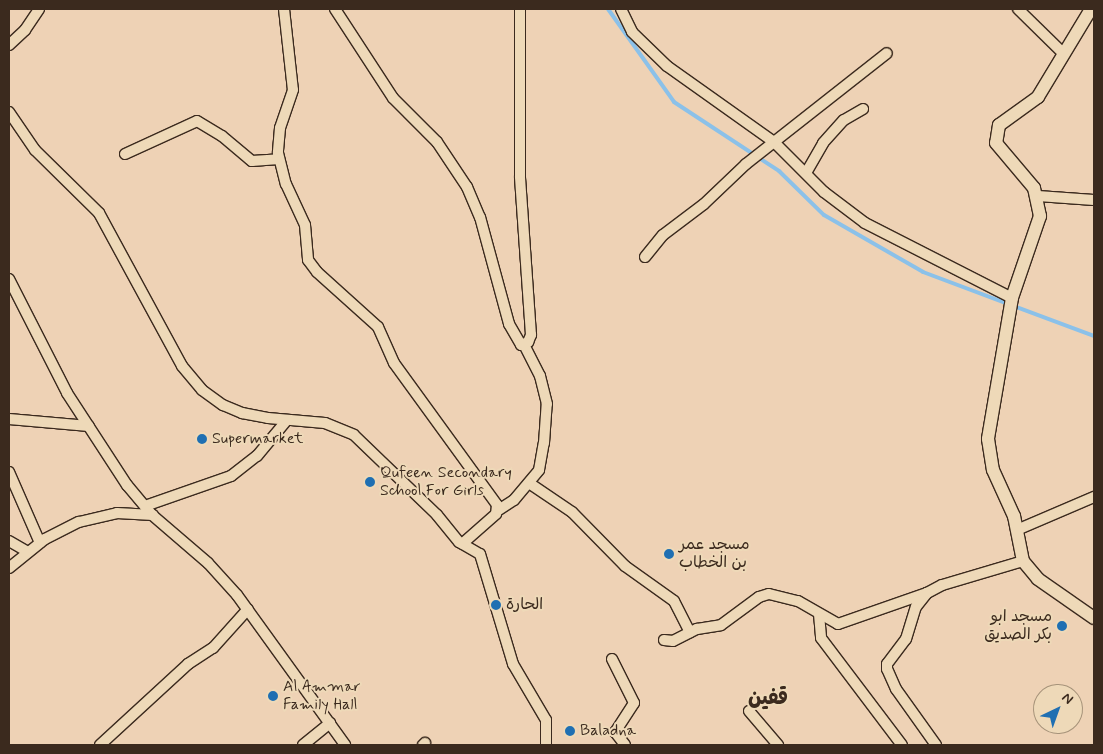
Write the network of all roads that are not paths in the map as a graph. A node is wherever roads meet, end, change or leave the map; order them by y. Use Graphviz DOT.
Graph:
graph roads {
  1 [pos="39,9"];
  2 [pos="284,9"];
  3 [pos="335,9"];
  4 [pos="520,9"];
  5 [pos="621,9"];
  6 [pos="1018,9"];
  7 [pos="1091,9"];
  8 [pos="9,45"];
  9 [pos="887,52"];
  10 [pos="1063,53"];
  11 [pos="862,109"];
  12 [pos="9,112"];
  13 [pos="774,142"];
  14 [pos="124,154"];
  15 [pos="279,159"];
  16 [pos="806,173"];
  17 [pos="1038,196"];
  18 [pos="1094,200"];
  19 [pos="644,256"];
  20 [pos="9,278"];
  21 [pos="1012,298"];
  22 [pos="524,344"];
  23 [pos="9,419"];
  24 [pos="287,420"];
  25 [pos="89,426"];
  26 [pos="9,472"];
  27 [pos="529,483"];
  28 [pos="1094,497"];
  29 [pos="144,506"];
  30 [pos="497,511"];
  31 [pos="153,515"];
  32 [pos="1017,530"];
  33 [pos="9,541"];
  34 [pos="40,543"];
  35 [pos="462,544"];
  36 [pos="28,552"];
  37 [pos="1023,561"];
  38 [pos="9,568"];
  39 [pos="927,594"];
  40 [pos="248,609"];
  41 [pos="818,614"];
  42 [pos="1094,618"];
  43 [pos="690,632"];
  44 [pos="664,640"];
  45 [pos="612,659"];
  46 [pos="749,710"];
  47 [pos="330,724"];
  48 [pos="100,745"];
  49 [pos="303,745"];
  50 [pos="346,745"];
  51 [pos="546,745"];
  52 [pos="625,745"];
  53 [pos="778,745"];
  54 [pos="902,745"];
  55 [pos="936,745"];
  1 -- 8 [label="street"];
  2 -- 15 [label="street"];
  3 -- 22 [label="street"];
  4 -- 22 [label="street"];
  5 -- 13 [label="street"];
  6 -- 10 [label="street"];
  7 -- 10 [label="street"];
  9 -- 13 [label="street"];
  10 -- 17 [label="street"];
  11 -- 16 [label="street"];
  12 -- 24 [label="street"];
  13 -- 16 [label="street"];
  13 -- 19 [label="street"];
  14 -- 15 [label="street"];
  15 -- 30 [label="street"];
  16 -- 21 [label="street"];
  17 -- 18 [label="street"];
  17 -- 21 [label="street"];
  20 -- 25 [label="street"];
  21 -- 32 [label="street"];
  22 -- 27 [label="street"];
  23 -- 25 [label="street"];
  24 -- 29 [label="street"];
  24 -- 35 [label="street"];
  25 -- 29 [label="street"];
  26 -- 34 [label="street"];
  27 -- 30 [label="street"];
  27 -- 43 [label="street"];
  28 -- 32 [label="street"];
  29 -- 31 [label="street"];
  30 -- 35 [label="street"];
  31 -- 34 [label="street"];
  31 -- 40 [label="street"];
  32 -- 37 [label="street"];
  33 -- 36 [label="street"];
  34 -- 36 [label="street"];
  35 -- 51 [label="street"];
  36 -- 38 [label="street"];
  37 -- 39 [label="street"];
  37 -- 42 [label="street"];
  39 -- 41 [label="street"];
  39 -- 55 [label="street"];
  40 -- 47 [label="street"];
  40 -- 48 [label="street"];
  41 -- 43 [label="street"];
  41 -- 54 [label="street"];
  43 -- 44 [label="street"];
  45 -- 52 [label="street"];
  46 -- 53 [label="street"];
  47 -- 49 [label="street"];
  47 -- 50 [label="street"];
}
